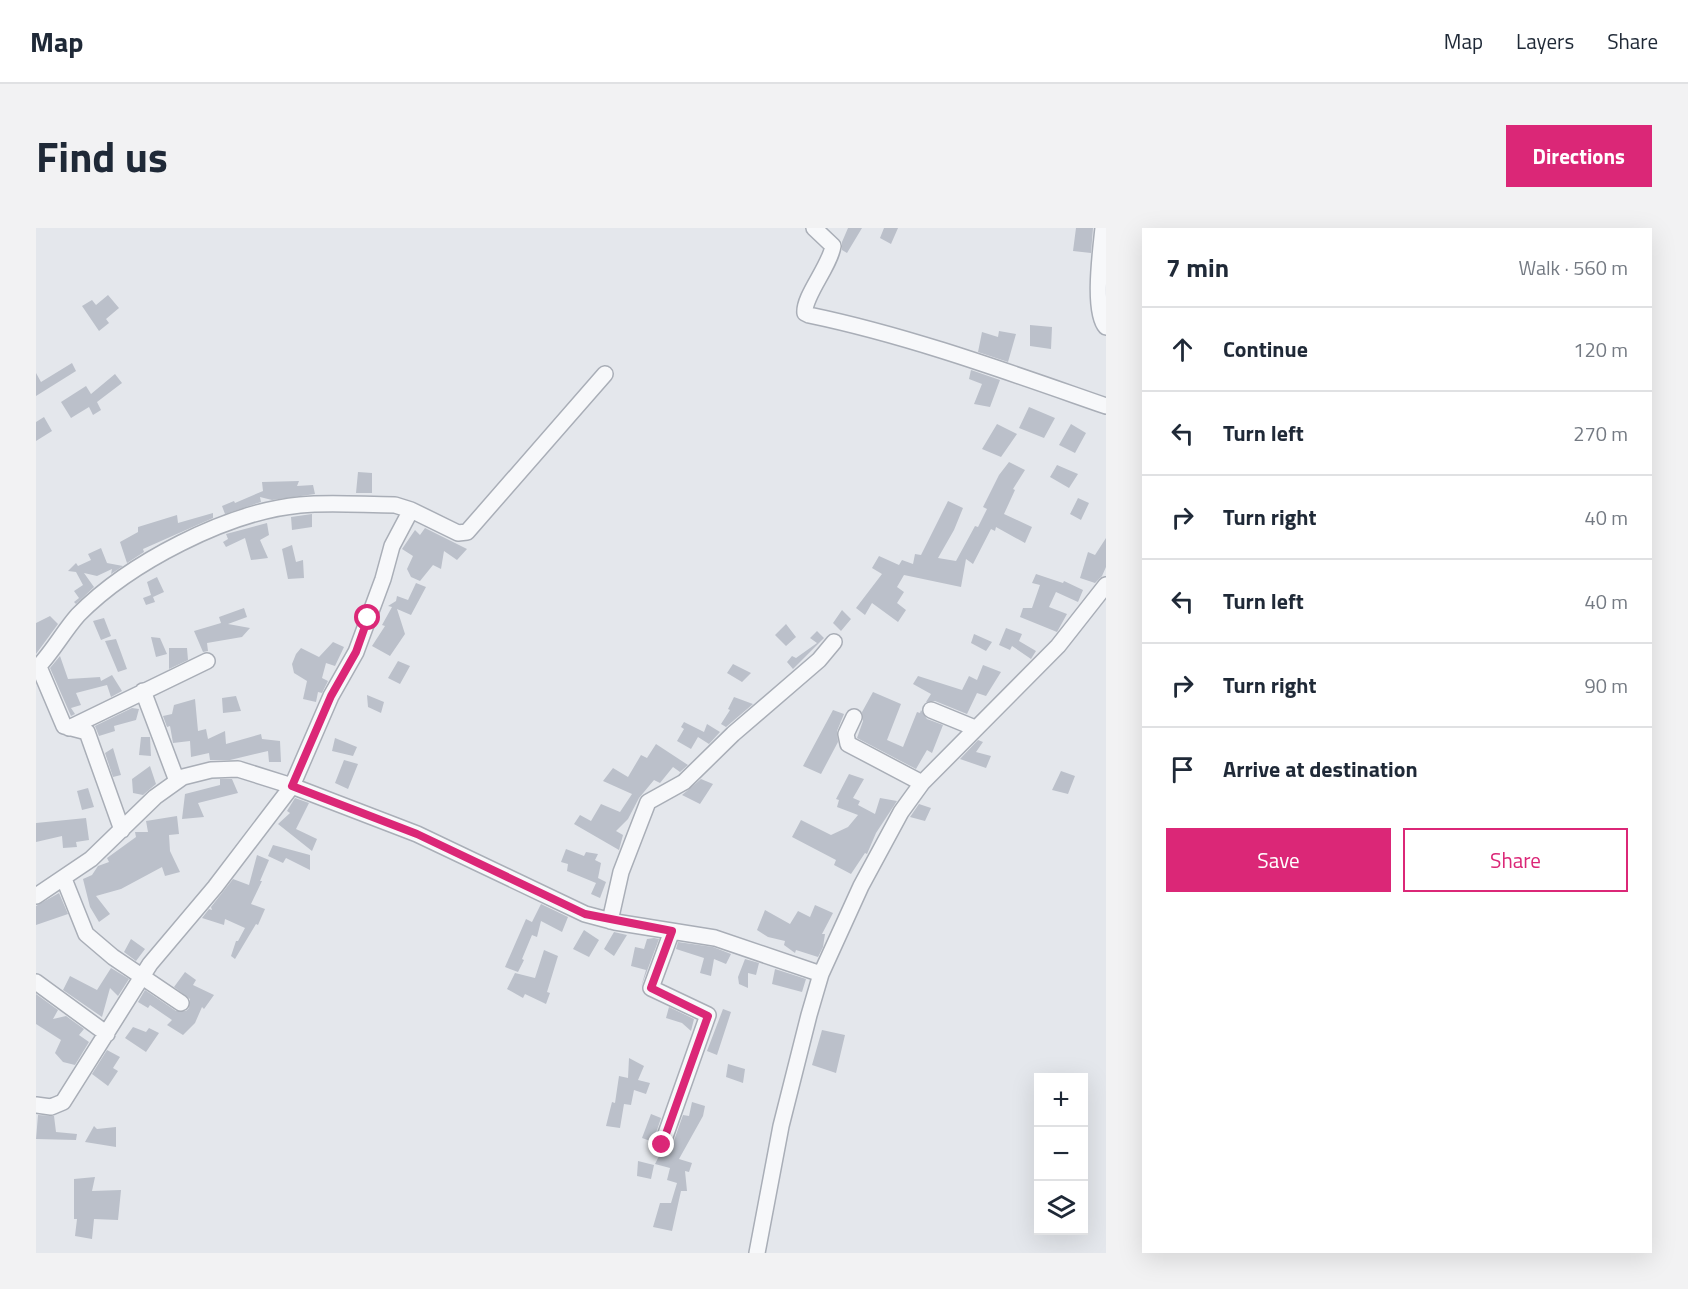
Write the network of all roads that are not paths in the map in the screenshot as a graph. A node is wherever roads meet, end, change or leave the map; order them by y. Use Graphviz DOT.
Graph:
graph roads {
  1 [pos="814,228"];
  2 [pos="1103,228"];
  3 [pos="1106,327"];
  4 [pos="605,374"];
  5 [pos="1106,406"];
  6 [pos="411,510"];
  7 [pos="1106,585"];
  8 [pos="834,642"];
  9 [pos="207,661"];
  10 [pos="37,668"];
  11 [pos="143,691"];
  12 [pos="931,710"];
  13 [pos="854,717"];
  14 [pos="69,728"];
  15 [pos="975,728"];
  16 [pos="177,781"];
  17 [pos="922,783"];
  18 [pos="292,786"];
  19 [pos="122,830"];
  20 [pos="64,879"];
  21 [pos="36,896"];
  22 [pos="610,921"];
  23 [pos="672,931"];
  24 [pos="821,974"];
  25 [pos="142,976"];
  26 [pos="36,982"];
  27 [pos="181,1003"];
  28 [pos="107,1034"];
  29 [pos="36,1106"];
  30 [pos="662,1145"];
  31 [pos="757,1253"];
  1 -- 5 [label="street"];
  2 -- 3 [label="street"];
  4 -- 6 [label="street"];
  6 -- 10 [label="street"];
  6 -- 18 [label="street"];
  7 -- 15 [label="street"];
  8 -- 22 [label="street"];
  9 -- 11 [label="street"];
  10 -- 14 [label="street"];
  11 -- 14 [label="street"];
  11 -- 16 [label="street"];
  12 -- 15 [label="street"];
  13 -- 17 [label="street"];
  14 -- 19 [label="street"];
  15 -- 17 [label="street"];
  16 -- 18 [label="street"];
  16 -- 19 [label="street"];
  17 -- 24 [label="street"];
  18 -- 22 [label="street"];
  18 -- 25 [label="street"];
  19 -- 20 [label="street"];
  20 -- 21 [label="street"];
  20 -- 25 [label="street"];
  22 -- 23 [label="street"];
  23 -- 24 [label="street"];
  23 -- 30 [label="street"];
  24 -- 31 [label="street"];
  25 -- 27 [label="street"];
  25 -- 28 [label="street"];
  26 -- 28 [label="street"];
  28 -- 29 [label="street"];
}
